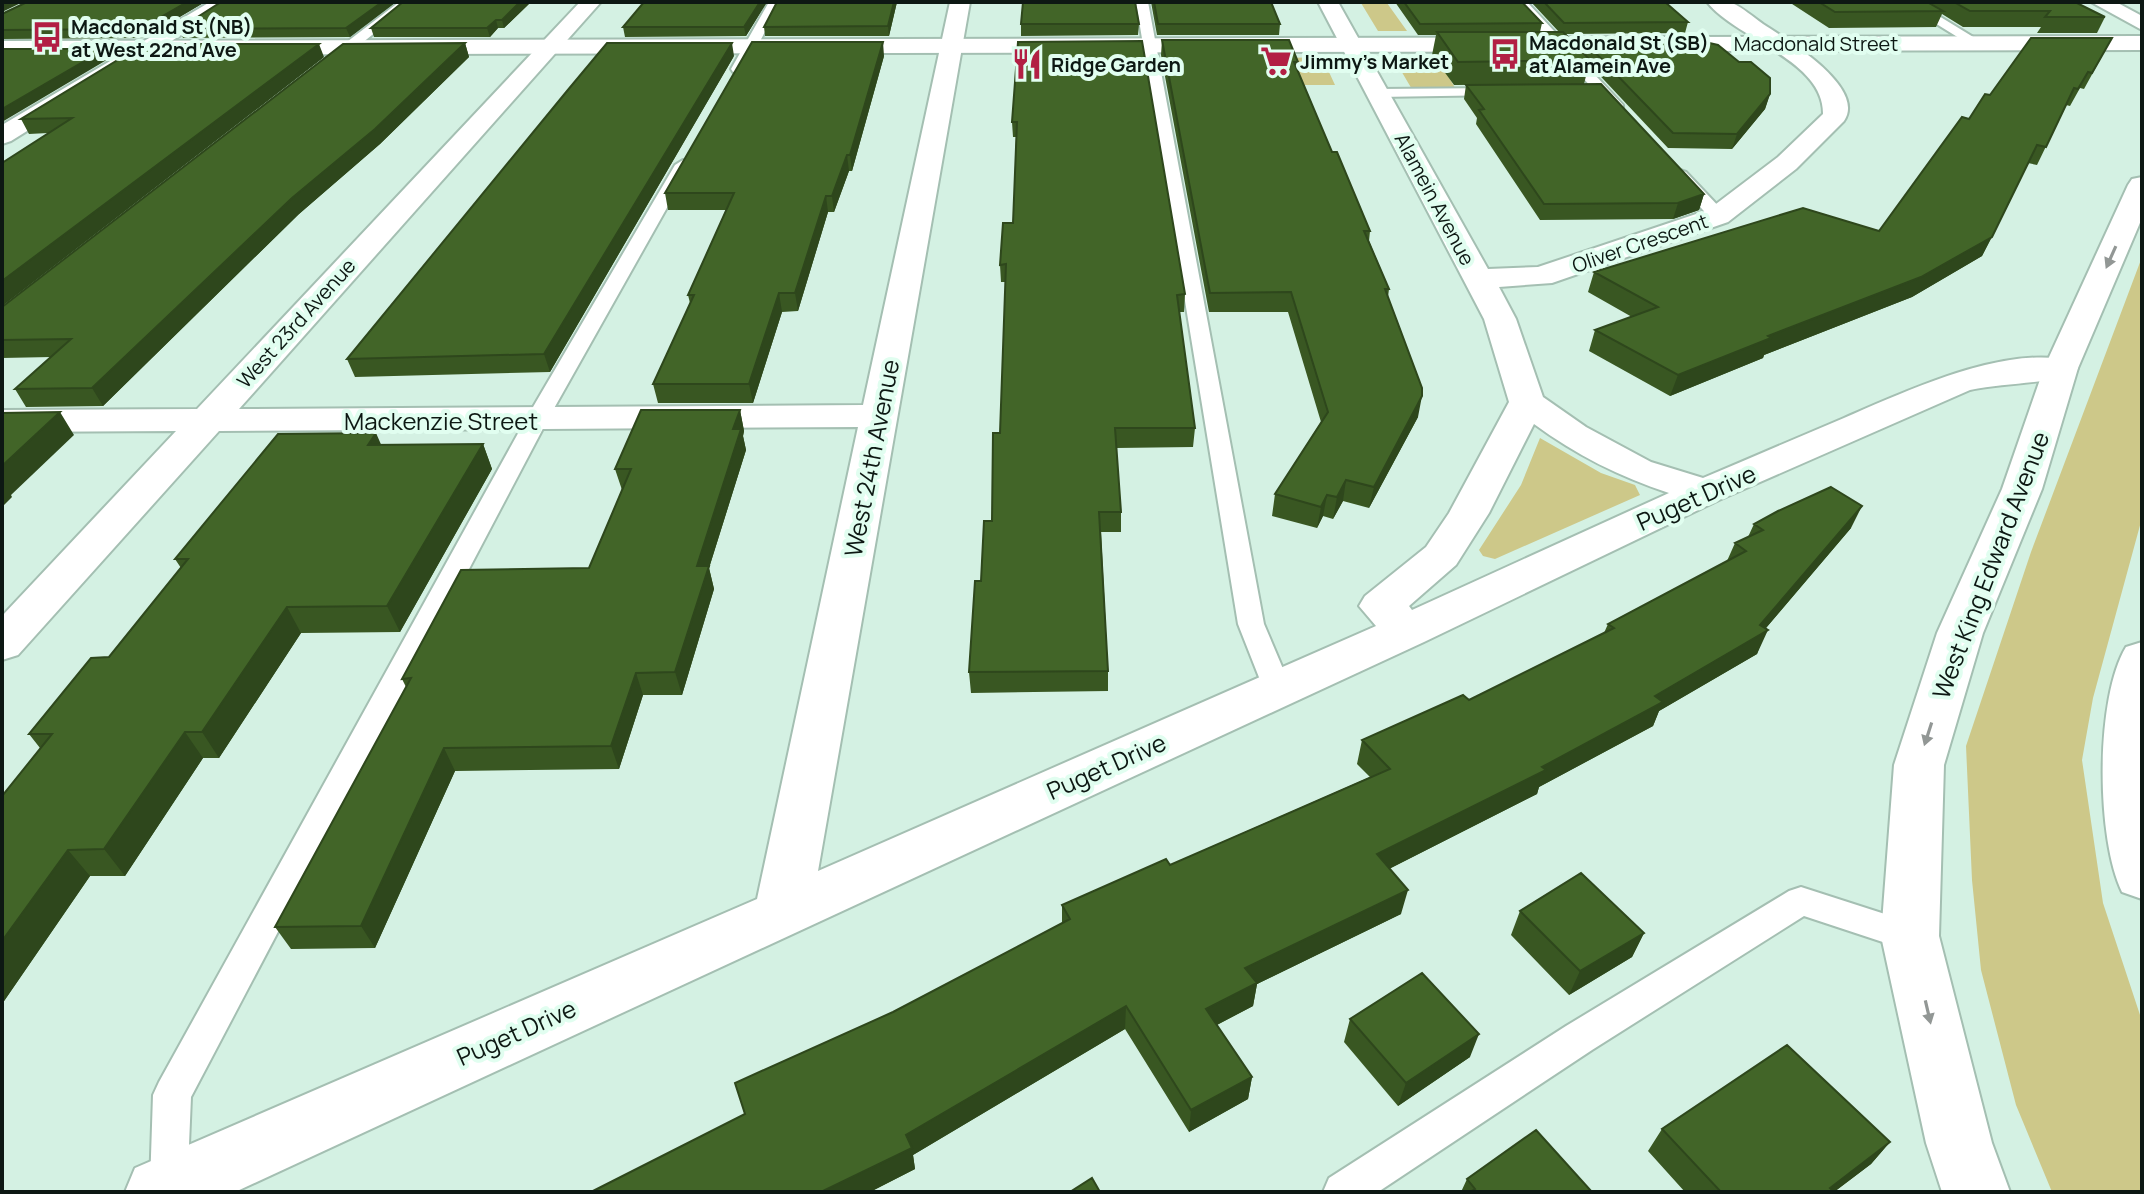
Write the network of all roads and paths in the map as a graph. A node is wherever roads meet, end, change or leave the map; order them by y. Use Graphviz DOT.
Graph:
graph roads {
  1 [pos="224,2"];
  2 [pos="407,2"];
  3 [pos="591,2"];
  4 [pos="775,2"];
  5 [pos="960,2"];
  6 [pos="1142,2"];
  7 [pos="1328,2"];
  8 [pos="1520,2"];
  9 [pos="1717,2"];
  10 [pos="1907,2"];
  11 [pos="2101,2"];
  12 [pos="2142,24"];
  13 [pos="1350,43"];
  14 [pos="1558,43"];
  15 [pos="1775,43"];
  16 [pos="1977,43"];
  17 [pos="2047,43"];
  18 [pos="2142,43"];
  19 [pos="952,44"];
  20 [pos="1151,44"];
  21 [pos="751,45"];
  22 [pos="550,46"];
  23 [pos="349,47"];
  24 [pos="2,48"];
  25 [pos="149,48"];
  26 [pos="2142,65"];
  27 [pos="323,67"];
  28 [pos="730,82"];
  29 [pos="1513,92"];
  30 [pos="1378,93"];
  31 [pos="1634,125"];
  32 [pos="2,136"];
  33 [pos="691,150"];
  34 [pos="1665,159"];
  35 [pos="2142,185"];
  36 [pos="1718,216"];
  37 [pos="1478,279"];
  38 [pos="2061,368"];
  39 [pos="1527,402"];
  40 [pos="879,416"];
  41 [pos="537,419"];
  42 [pos="2,421"];
  43 [pos="207,421"];
  44 [pos="1705,492"];
  45 [pos="1408,631"];
  46 [pos="2,644"];
  47 [pos="2142,658"];
  48 [pos="1278,690"];
  49 [pos="2142,876"];
  50 [pos="782,914"];
  51 [pos="1910,936"];
  52 [pos="165,1189"];
  53 [pos="1343,1192"];
  54 [pos="1976,1192"];
  1 -- 25 [label="street"];
  2 -- 23 [label="lane"];
  3 -- 22 [label="street, West 23rd Avenue"];
  4 -- 21 [label="lane"];
  5 -- 19 [label="street, West 24th Avenue"];
  6 -- 20 [label="lane"];
  7 -- 13 [label="street, Alamein Avenue"];
  8 -- 14 [label="lane"];
  9 -- 15 [label="street, Oliver Crescent"];
  10 -- 16 [label="lane"];
  11 -- 12 [label="street"];
  13 -- 14 [label="street, Macdonald Street"];
  13 -- 20 [label="street, Macdonald Street"];
  13 -- 30 [label="street, Alamein Avenue"];
  14 -- 15 [label="street, Macdonald Street"];
  14 -- 31 [label="lane"];
  15 -- 16 [label="street, Macdonald Street"];
  15 -- 36 [label="street, Oliver Crescent"];
  16 -- 17 [label="street, Macdonald Street"];
  17 -- 18 [label="street, Macdonald Street"];
  17 -- 26 [label="street"];
  19 -- 20 [label="street, Macdonald Street"];
  19 -- 21 [label="street, Macdonald Street"];
  19 -- 40 [label="street, West 24th Avenue"];
  20 -- 48 [label="lane"];
  21 -- 22 [label="street, Macdonald Street"];
  21 -- 28 [label="lane"];
  22 -- 23 [label="street, Macdonald Street"];
  22 -- 43 [label="street, West 23rd Avenue"];
  23 -- 25 [label="street, Macdonald Street"];
  23 -- 27 [label="lane"];
  24 -- 25 [label="street, Macdonald Street"];
  25 -- 32 [label="street"];
  29 -- 30 [label="lane"];
  30 -- 37 [label="street, Alamein Avenue"];
  33 -- 41 [label="lane"];
  34 -- 36 [label="lane"];
  35 -- 38 [label="street, West King Edward Avenue, one-way"];
  36 -- 37 [label="street, Oliver Crescent"];
  37 -- 39 [label="street, Alamein Avenue"];
  38 -- 44 [label="street, Puget Drive"];
  38 -- 51 [label="street, West King Edward Avenue, one-way"];
  39 -- 44 [label="street"];
  39 -- 45 [label="street"];
  40 -- 41 [label="street, Mackenzie Street"];
  40 -- 50 [label="street, West 24th Avenue"];
  41 -- 43 [label="street, Mackenzie Street"];
  41 -- 52 [label="lane"];
  42 -- 43 [label="street, Mackenzie Street"];
  43 -- 46 [label="street, West 23rd Avenue"];
  44 -- 45 [label="street, Puget Drive"];
  45 -- 48 [label="street, Puget Drive"];
  47 -- 49 [label="street"];
  48 -- 50 [label="street, Puget Drive"];
  50 -- 52 [label="street, Puget Drive"];
  51 -- 53 [label="lane"];
  51 -- 54 [label="street, West King Edward Avenue, one-way"];
}
